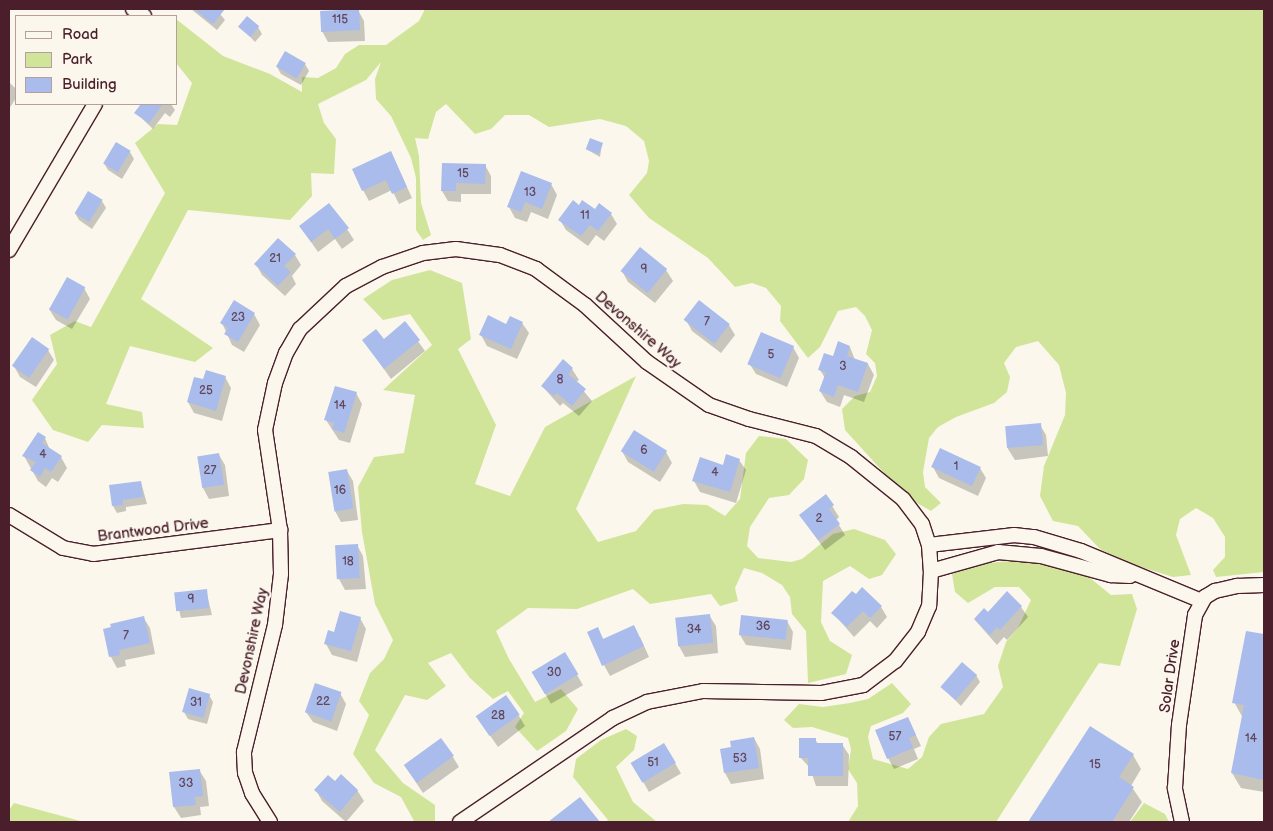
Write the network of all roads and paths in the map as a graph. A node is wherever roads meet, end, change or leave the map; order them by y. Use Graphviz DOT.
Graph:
graph roads {
  1 [pos="94,105"];
  2 [pos="9,250"];
  3 [pos="9,515"];
  4 [pos="280,530"];
  5 [pos="929,545"];
  6 [pos="932,571"];
  7 [pos="1136,576"];
  8 [pos="1264,585"];
  9 [pos="1202,601"];
  10 [pos="270,822"];
  11 [pos="460,822"];
  12 [pos="1182,822"];
  1 -- 2 [label="street"];
  3 -- 4 [label="street, Brantwood Drive"];
  4 -- 5 [label="street, Devonshire Way"];
  4 -- 10 [label="street, Devonshire Way"];
  5 -- 6 [label="street, Devonshire Way"];
  5 -- 7 [label="street"];
  6 -- 7 [label="street"];
  6 -- 11 [label="street, Devonshire Way"];
  7 -- 9 [label="street"];
  8 -- 9 [label="street"];
  9 -- 12 [label="street, Solar Drive"];
}
